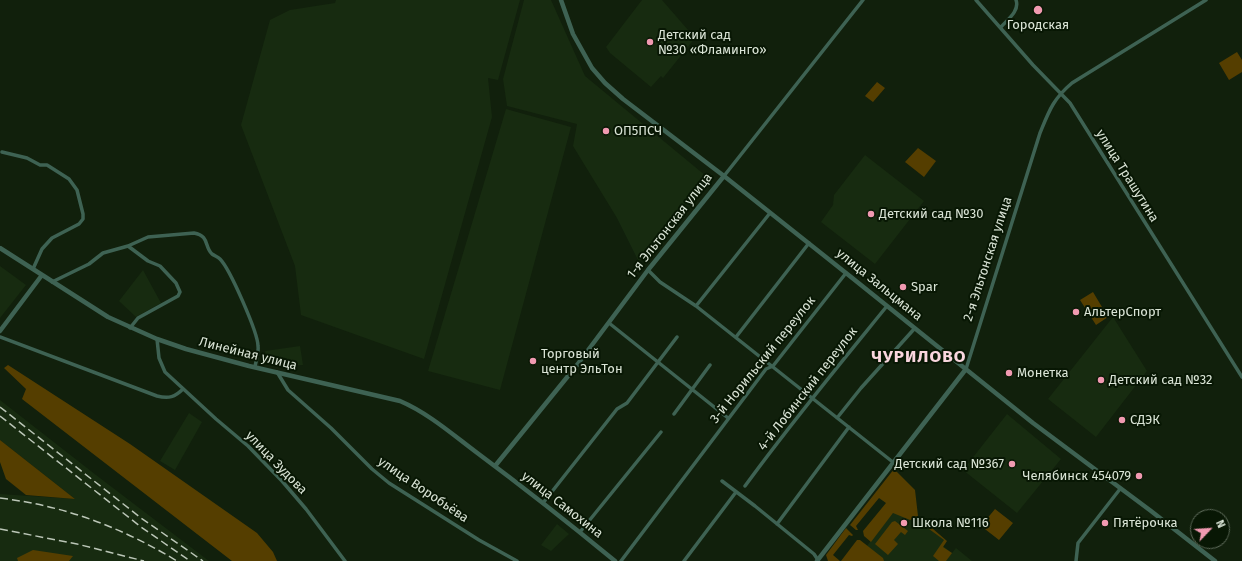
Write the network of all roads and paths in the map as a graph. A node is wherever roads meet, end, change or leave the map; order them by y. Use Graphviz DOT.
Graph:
graph roads {
  1 [pos="561,0"];
  2 [pos="862,0"];
  3 [pos="976,0"];
  4 [pos="1016,0"];
  5 [pos="1206,0"];
  6 [pos="1001,27"];
  7 [pos="1061,92"];
  8 [pos="2,152"];
  9 [pos="724,176"];
  10 [pos="770,213"];
  11 [pos="809,243"];
  12 [pos="128,246"];
  13 [pos="0,248"];
  14 [pos="33,269"];
  15 [pos="648,270"];
  16 [pos="846,273"];
  17 [pos="42,275"];
  18 [pos="52,282"];
  19 [pos="696,306"];
  20 [pos="887,306"];
  21 [pos="609,323"];
  22 [pos="130,328"];
  23 [pos="915,328"];
  24 [pos="0,331"];
  25 [pos="0,337"];
  26 [pos="677,337"];
  27 [pos="736,337"];
  28 [pos="157,339"];
  29 [pos="658,363"];
  30 [pos="710,365"];
  31 [pos="773,366"];
  32 [pos="255,367"];
  33 [pos="966,369"];
  34 [pos="277,372"];
  35 [pos="1242,377"];
  36 [pos="183,389"];
  37 [pos="692,390"];
  38 [pos="812,398"];
  39 [pos="674,414"];
  40 [pos="728,418"];
  41 [pos="837,418"];
  42 [pos="849,427"];
  43 [pos="661,432"];
  44 [pos="894,463"];
  45 [pos="495,466"];
  46 [pos="722,481"];
  47 [pos="745,486"];
  48 [pos="1120,489"];
  49 [pos="736,492"];
  50 [pos="543,503"];
  51 [pos="777,524"];
  52 [pos="580,532"];
  53 [pos="345,561"];
  54 [pos="518,561"];
  55 [pos="616,561"];
  56 [pos="621,561"];
  57 [pos="684,561"];
  58 [pos="818,561"];
  59 [pos="1076,561"];
  60 [pos="1215,561"];
  1 -- 9 [label="street, улица Зальцмана"];
  2 -- 9 [label="street, 1-я Эльтонская улица"];
  3 -- 6 [label="street, улица Трашутина"];
  4 -- 6 [label="street"];
  5 -- 7 [label="street, 2-я Эльтонская улица"];
  6 -- 7 [label="street, улица Трашутина"];
  7 -- 33 [label="street, 2-я Эльтонская улица"];
  7 -- 35 [label="street, улица Трашутина"];
  8 -- 14 [label="street"];
  9 -- 10 [label="street, улица Зальцмана"];
  9 -- 15 [label="street, 1-я Эльтонская улица"];
  10 -- 11 [label="street, улица Зальцмана"];
  10 -- 19 [label="street"];
  11 -- 16 [label="street, улица Зальцмана"];
  11 -- 27 [label="street"];
  12 -- 18 [label="street"];
  12 -- 22 [label="street"];
  12 -- 32 [label="street"];
  13 -- 14 [label="street, Линейная улица"];
  14 -- 17 [label="street, Линейная улица"];
  15 -- 19 [label="street"];
  15 -- 21 [label="street, 1-я Эльтонская улица"];
  16 -- 20 [label="street, улица Зальцмана"];
  16 -- 31 [label="street, 3-й Норильский переулок"];
  17 -- 18 [label="street, Линейная улица"];
  17 -- 24 [label="street"];
  18 -- 22 [label="street, Линейная улица"];
  19 -- 27 [label="street"];
  20 -- 23 [label="street, улица Зальцмана"];
  20 -- 38 [label="street, 4-й Лобинский переулок"];
  21 -- 29 [label="street"];
  21 -- 45 [label="street, 1-я Эльтонская улица"];
  22 -- 28 [label="street, Линейная улица"];
  23 -- 33 [label="street, улица Зальцмана"];
  23 -- 41 [label="street"];
  25 -- 36 [label="street"];
  26 -- 29 [label="street"];
  27 -- 31 [label="street"];
  28 -- 32 [label="street, Линейная улица"];
  28 -- 36 [label="street, улица Зудова"];
  29 -- 37 [label="street"];
  29 -- 50 [label="street"];
  30 -- 37 [label="street"];
  31 -- 38 [label="street"];
  31 -- 40 [label="street, 3-й Норильский переулок"];
  32 -- 34 [label="street, Линейная улица"];
  33 -- 44 [label="street, 2-я Эльтонская улица"];
  33 -- 48 [label="street, улица Зальцмана"];
  34 -- 45 [label="street, Линейная улица"];
  34 -- 54 [label="street, улица Воробьёва"];
  36 -- 53 [label="street, улица Зудова"];
  37 -- 39 [label="street"];
  37 -- 40 [label="street"];
  38 -- 41 [label="street"];
  38 -- 47 [label="street, 4-й Лобинский переулок"];
  40 -- 56 [label="street, 3-й Норильский переулок"];
  41 -- 42 [label="street"];
  42 -- 44 [label="street"];
  42 -- 51 [label="street"];
  43 -- 52 [label="street"];
  44 -- 58 [label="street, 2-я Эльтонская улица"];
  45 -- 50 [label="street, улица Самохина"];
  46 -- 49 [label="street"];
  48 -- 59 [label="street"];
  48 -- 60 [label="street, улица Зальцмана"];
  49 -- 51 [label="street"];
  49 -- 57 [label="street"];
  50 -- 52 [label="street, улица Самохина"];
  51 -- 58 [label="street"];
  52 -- 55 [label="street, улица Самохина"];
}
